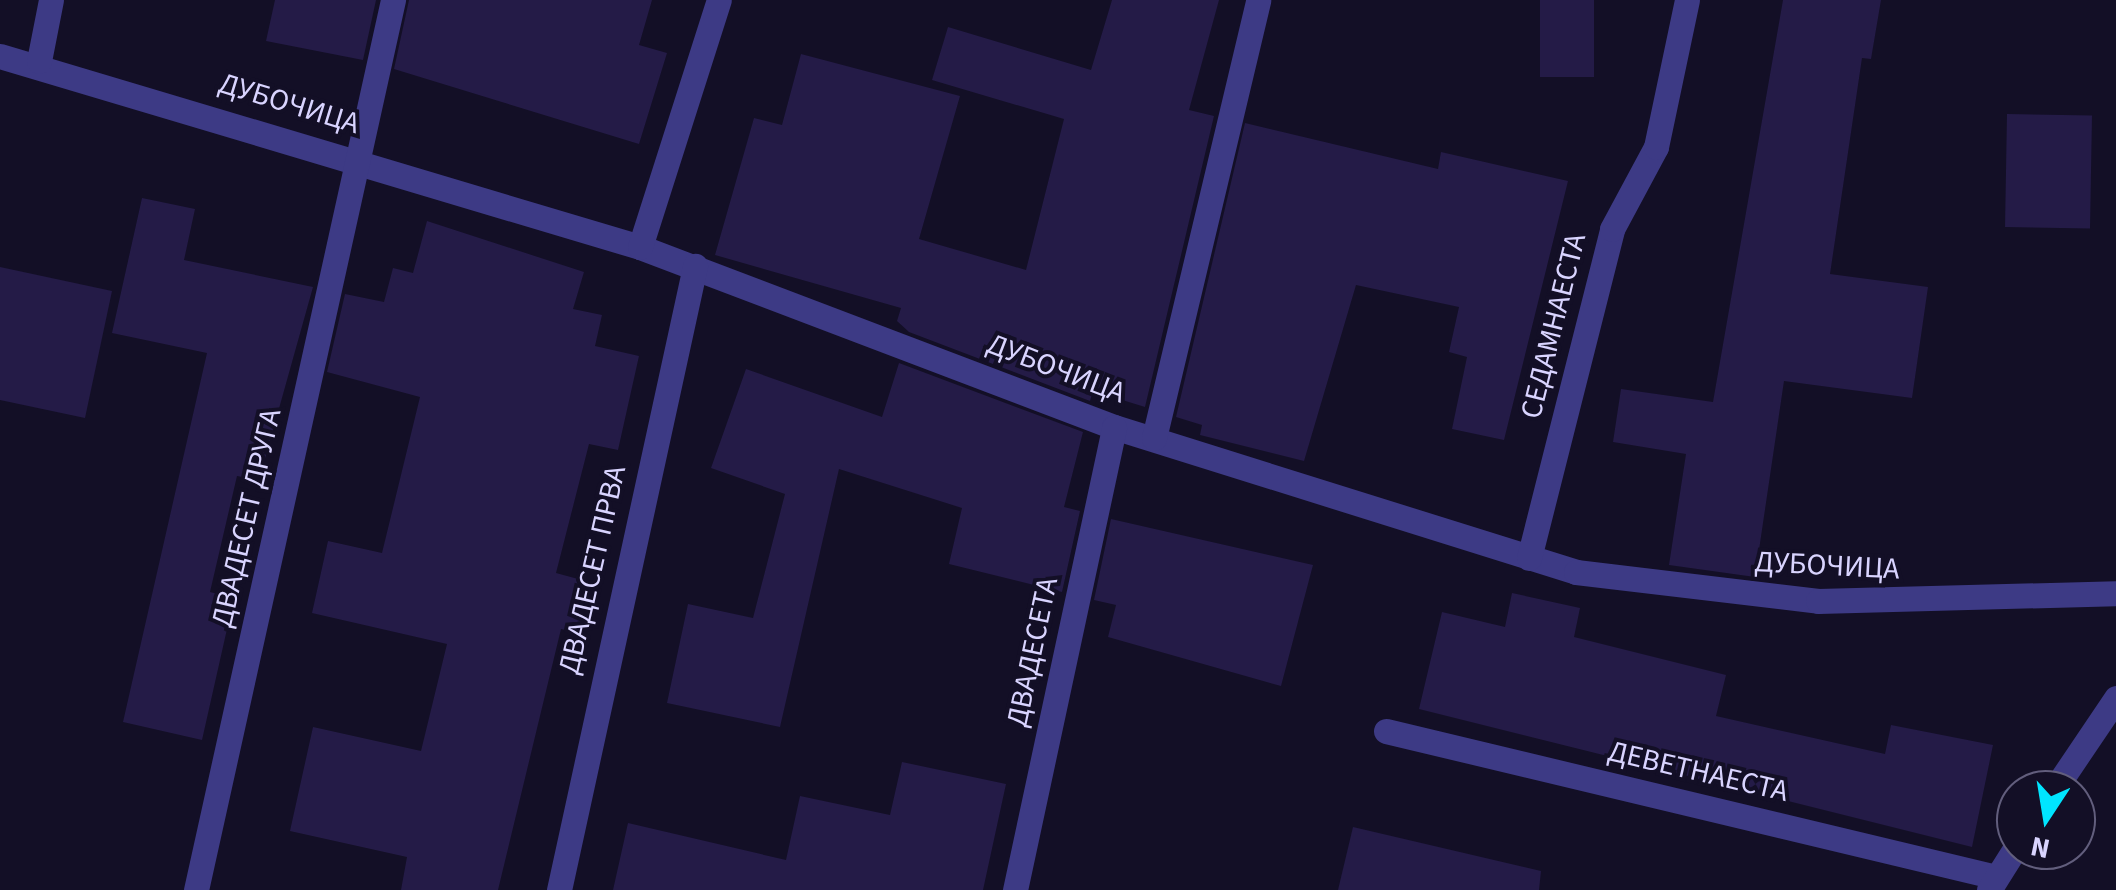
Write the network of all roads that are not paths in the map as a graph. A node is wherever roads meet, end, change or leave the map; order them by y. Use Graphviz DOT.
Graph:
graph roads {
  1 [pos="51,0"];
  2 [pos="394,0"];
  3 [pos="720,0"];
  4 [pos="1258,0"];
  5 [pos="1687,0"];
  6 [pos="0,56"];
  7 [pos="39,61"];
  8 [pos="361,160"];
  9 [pos="640,247"];
  10 [pos="694,266"];
  11 [pos="1114,427"];
  12 [pos="1154,438"];
  13 [pos="1529,558"];
  14 [pos="2116,593"];
  15 [pos="2116,698"];
  16 [pos="1386,731"];
  17 [pos="2067,770"];
  18 [pos="1992,883"];
  19 [pos="196,890"];
  20 [pos="560,890"];
  21 [pos="1015,890"];
  1 -- 7 [label="street"];
  2 -- 8 [label="street, ДВАДЕСЕТ ДРУГА"];
  3 -- 9 [label="street"];
  4 -- 12 [label="street"];
  5 -- 13 [label="street, СЕДАМНАЕСТА"];
  6 -- 7 [label="street, ДУБОЧИЦА"];
  7 -- 8 [label="street, ДУБОЧИЦА"];
  8 -- 9 [label="street, ДУБОЧИЦА"];
  8 -- 19 [label="street, ДВАДЕСЕТ ДРУГА"];
  9 -- 10 [label="street, ДУБОЧИЦА"];
  10 -- 11 [label="street, ДУБОЧИЦА"];
  10 -- 20 [label="street, ДВАДЕСЕТ ПРВА"];
  11 -- 12 [label="street, ДУБОЧИЦА"];
  11 -- 21 [label="street, ДВАДЕСЕТА"];
  12 -- 13 [label="street, ДУБОЧИЦА"];
  13 -- 14 [label="street, ДУБОЧИЦА"];
  15 -- 17 [label="street"];
  16 -- 18 [label="street, ДЕВЕТНАЕСТА"];
}
